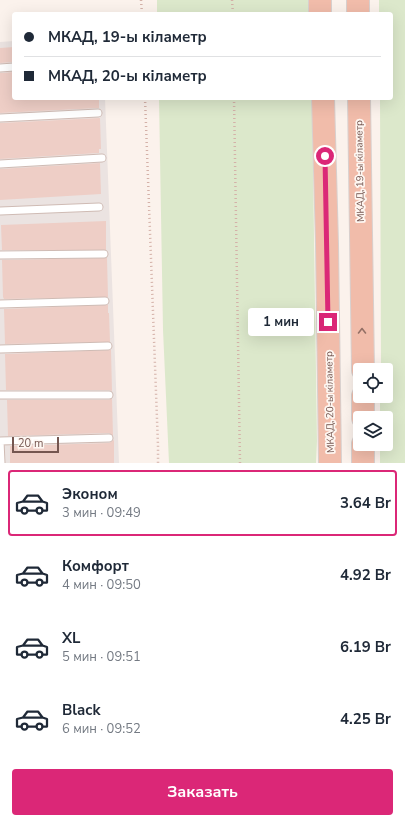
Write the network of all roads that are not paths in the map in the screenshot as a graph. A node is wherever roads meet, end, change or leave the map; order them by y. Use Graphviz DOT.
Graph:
graph roads {
  1 [pos="320,0"];
  2 [pos="358,0"];
  3 [pos="320,12"];
  4 [pos="358,12"];
  5 [pos="12,67"];
  6 [pos="0,68"];
  7 [pos="323,100"];
  8 [pos="359,100"];
  9 [pos="98,113"];
  10 [pos="0,118"];
  11 [pos="102,158"];
  12 [pos="0,164"];
  13 [pos="99,207"];
  14 [pos="0,211"];
  15 [pos="104,254"];
  16 [pos="0,255"];
  17 [pos="105,301"];
  18 [pos="0,304"];
  19 [pos="108,346"];
  20 [pos="0,348"];
  21 [pos="363,363"];
  22 [pos="0,395"];
  23 [pos="109,395"];
  24 [pos="0,437"];
  25 [pos="109,438"];
  26 [pos="0,441"];
  27 [pos="363,451"];
  28 [pos="2,463"];
  29 [pos="330,463"];
  30 [pos="363,463"];
  1 -- 3 [label="highway"];
  2 -- 4 [label="highway"];
  5 -- 6 [label="lane"];
  7 -- 29 [label="highway, МКАД, 20-ы кіламетр"];
  21 -- 8 [label="highway, МКАД, 19-ы кіламетр, one-way"];
  9 -- 10 [label="lane"];
  11 -- 12 [label="lane"];
  13 -- 14 [label="lane"];
  15 -- 16 [label="lane"];
  17 -- 18 [label="lane"];
  19 -- 20 [label="lane"];
  22 -- 23 [label="lane"];
  24 -- 26 [label="lane"];
  25 -- 26 [label="lane"];
  26 -- 28 [label="lane"];
  27 -- 30 [label="highway"];
}
